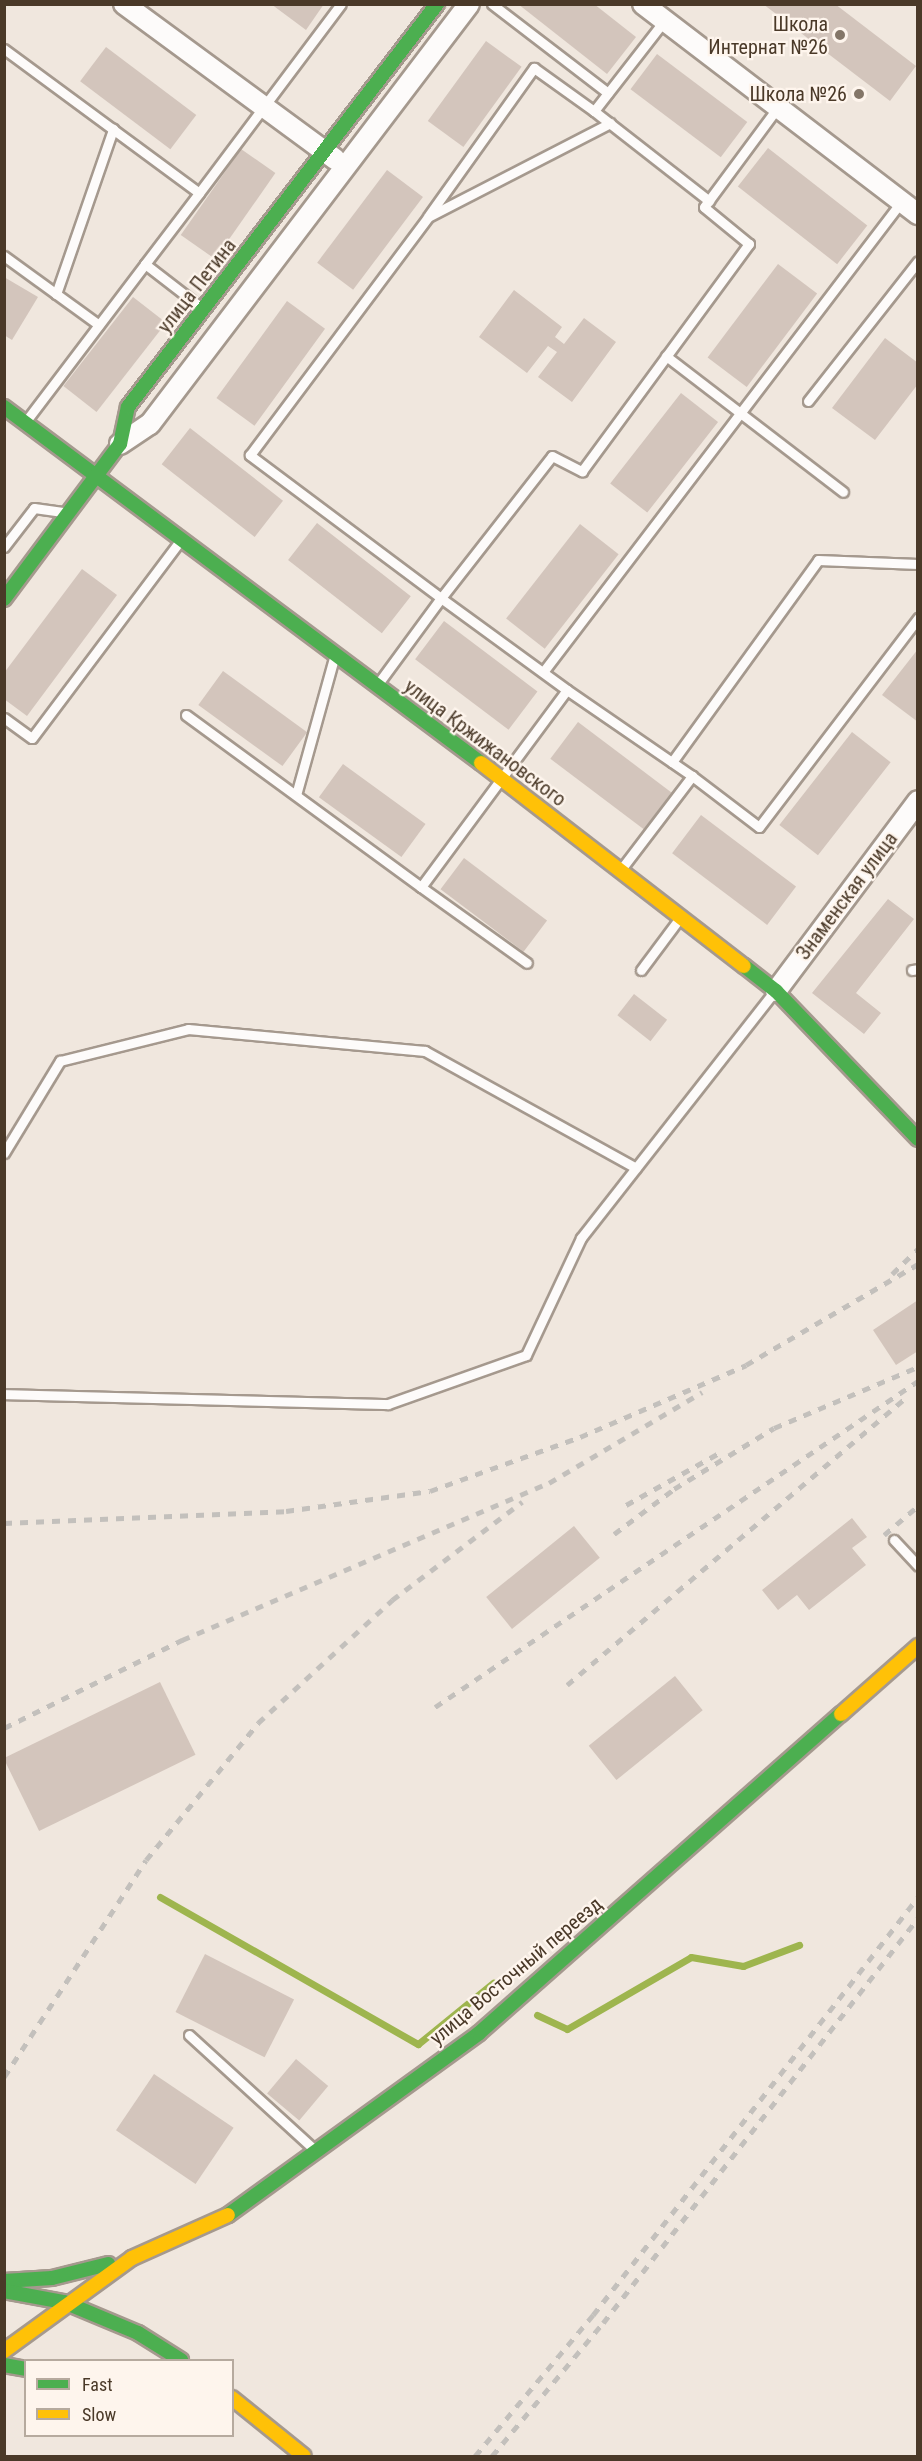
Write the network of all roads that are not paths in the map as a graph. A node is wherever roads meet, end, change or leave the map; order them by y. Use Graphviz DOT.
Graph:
graph roads {
  1 [pos="124,4"];
  2 [pos="341,4"];
  3 [pos="437,4"];
  4 [pos="469,4"];
  5 [pos="492,4"];
  6 [pos="643,4"];
  7 [pos="664,21"];
  8 [pos="4,49"];
  9 [pos="608,93"];
  10 [pos="262,106"];
  11 [pos="778,107"];
  12 [pos="594,111"];
  13 [pos="610,123"];
  14 [pos="113,129"];
  15 [pos="326,153"];
  16 [pos="346,167"];
  17 [pos="199,193"];
  18 [pos="709,201"];
  19 [pos="901,201"];
  20 [pos="918,214"];
  21 [pos="428,217"];
  22 [pos="4,256"];
  23 [pos="918,261"];
  24 [pos="145,264"];
  25 [pos="56,294"];
  26 [pos="204,309"];
  27 [pos="99,325"];
  28 [pos="666,356"];
  29 [pos="808,401"];
  30 [pos="4,407"];
  31 [pos="740,412"];
  32 [pos="26,422"];
  33 [pos="120,444"];
  34 [pos="98,473"];
  35 [pos="843,492"];
  36 [pos="68,513"];
  37 [pos="184,537"];
  38 [pos="4,547"];
  39 [pos="918,564"];
  40 [pos="441,598"];
  41 [pos="4,599"];
  42 [pos="918,618"];
  43 [pos="336,651"];
  44 [pos="543,672"];
  45 [pos="377,685"];
  46 [pos="567,690"];
  47 [pos="186,715"];
  48 [pos="4,718"];
  49 [pos="672,762"];
  50 [pos="692,776"];
  51 [pos="501,779"];
  52 [pos="296,795"];
  53 [pos="918,801"];
  54 [pos="620,871"];
  55 [pos="421,887"];
  56 [pos="680,917"];
  57 [pos="527,963"];
  58 [pos="641,969"];
  59 [pos="776,991"];
  60 [pos="918,1139"];
  61 [pos="4,1153"];
  62 [pos="636,1168"];
  63 [pos="4,1394"];
  64 [pos="894,1540"];
  65 [pos="918,1566"];
  66 [pos="918,1646"];
  67 [pos="189,2035"];
  68 [pos="317,2151"];
  69 [pos="132,2258"];
  70 [pos="4,2281"];
  71 [pos="4,2291"];
  72 [pos="64,2302"];
  73 [pos="4,2351"];
  74 [pos="178,2359"];
  75 [pos="4,2366"];
  76 [pos="24,2369"];
  77 [pos="234,2400"];
  78 [pos="234,2422"];
  79 [pos="274,2435"];
  80 [pos="304,2457"];
  1 -- 10 [label="street"];
  2 -- 10 [label="lane"];
  3 -- 15 [label="street, улица Петина"];
  4 -- 16 [label="street"];
  5 -- 9 [label="lane"];
  6 -- 7 [label="street"];
  7 -- 9 [label="lane"];
  7 -- 11 [label="street"];
  8 -- 14 [label="lane"];
  9 -- 12 [label="lane"];
  10 -- 15 [label="street"];
  10 -- 17 [label="lane"];
  11 -- 18 [label="lane"];
  11 -- 19 [label="street"];
  12 -- 13 [label="lane"];
  12 -- 21 [label="lane"];
  13 -- 18 [label="lane"];
  13 -- 21 [label="lane"];
  14 -- 17 [label="lane"];
  14 -- 25 [label="lane"];
  15 -- 16 [label="street"];
  15 -- 26 [label="street, улица Петина"];
  16 -- 33 [label="street"];
  17 -- 24 [label="lane"];
  18 -- 28 [label="lane"];
  19 -- 20 [label="street"];
  19 -- 31 [label="lane"];
  21 -- 40 [label="lane"];
  22 -- 25 [label="lane"];
  23 -- 29 [label="lane"];
  24 -- 26 [label="lane"];
  24 -- 27 [label="lane"];
  25 -- 27 [label="lane"];
  26 -- 33 [label="street, улица Петина"];
  27 -- 32 [label="lane"];
  28 -- 31 [label="lane"];
  28 -- 40 [label="lane"];
  30 -- 32 [label="street, улица Кржижановского"];
  31 -- 35 [label="lane"];
  31 -- 44 [label="lane"];
  32 -- 34 [label="street, улица Кржижановского"];
  33 -- 34 [label="street, улица Петина"];
  34 -- 36 [label="street, улица Петина"];
  34 -- 37 [label="street, улица Кржижановского"];
  36 -- 38 [label="lane"];
  36 -- 41 [label="street, улица Петина"];
  37 -- 43 [label="street, улица Кржижановского"];
  37 -- 48 [label="lane"];
  39 -- 49 [label="lane"];
  40 -- 44 [label="lane"];
  40 -- 45 [label="lane"];
  42 -- 50 [label="lane"];
  43 -- 45 [label="street, улица Кржижановского"];
  43 -- 52 [label="lane"];
  44 -- 46 [label="lane"];
  45 -- 51 [label="street, улица Кржижановского"];
  46 -- 49 [label="lane"];
  46 -- 51 [label="lane"];
  47 -- 52 [label="lane"];
  49 -- 50 [label="lane"];
  50 -- 54 [label="lane"];
  51 -- 54 [label="street, улица Кржижановского"];
  51 -- 55 [label="lane"];
  52 -- 55 [label="lane"];
  53 -- 59 [label="street, Знаменская улица"];
  54 -- 56 [label="street, улица Кржижановского"];
  55 -- 57 [label="lane"];
  56 -- 58 [label="lane"];
  56 -- 59 [label="street, улица Кржижановского"];
  59 -- 60 [label="street, улица Кржижановского"];
  59 -- 62 [label="lane"];
  61 -- 62 [label="lane"];
  62 -- 63 [label="lane"];
  64 -- 65 [label="lane"];
  66 -- 68 [label="street, улица Восточный переезд"];
  67 -- 68 [label="lane"];
  68 -- 69 [label="street, улица Восточный переезд"];
  69 -- 70 [label="street"];
  69 -- 72 [label="street, улица Восточный переезд"];
  71 -- 72 [label="street"];
  72 -- 73 [label="street, улица Восточный переезд"];
  72 -- 74 [label="street"];
  75 -- 76 [label="street"];
  77 -- 79 [label="street"];
  78 -- 79 [label="street"];
  79 -- 80 [label="street"];
}
